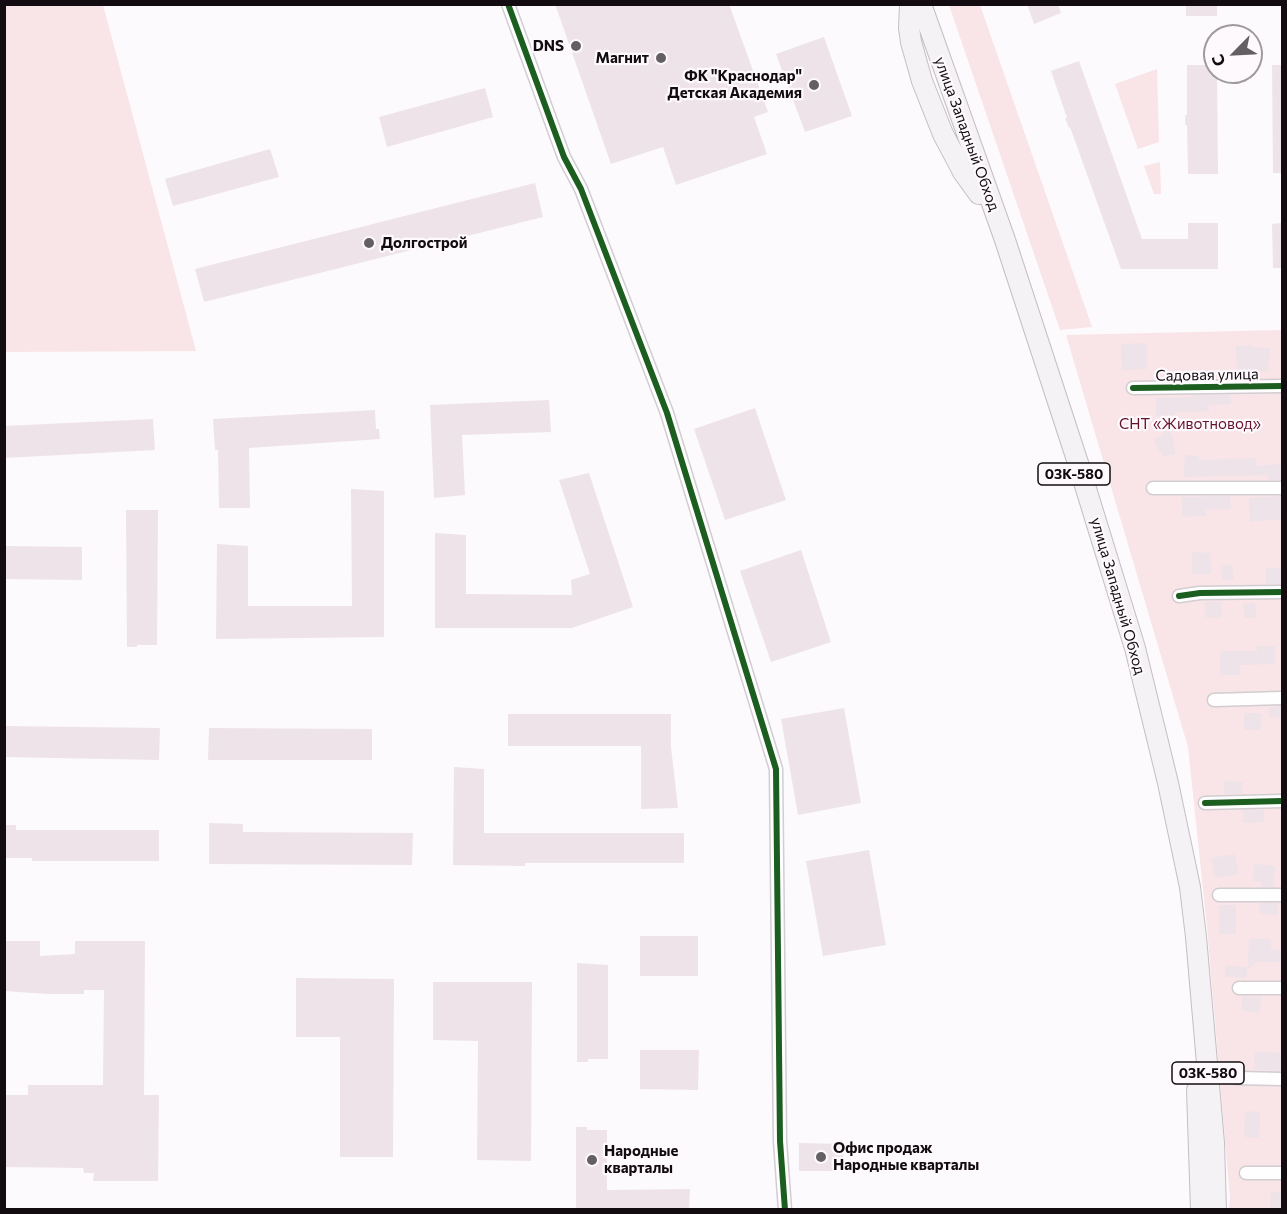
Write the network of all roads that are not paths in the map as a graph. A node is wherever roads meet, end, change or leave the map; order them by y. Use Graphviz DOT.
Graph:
graph roads {
  1 [pos="508,4"];
  2 [pos="921,4"];
  3 [pos="910,5"];
  4 [pos="1282,386"];
  5 [pos="1132,388"];
  6 [pos="1153,488"];
  7 [pos="1282,488"];
  8 [pos="1282,592"];
  9 [pos="1179,596"];
  10 [pos="1282,698"];
  11 [pos="1214,700"];
  12 [pos="1282,801"];
  13 [pos="1205,803"];
  14 [pos="1219,895"];
  15 [pos="1282,895"];
  16 [pos="1239,988"];
  17 [pos="1282,988"];
  18 [pos="1236,1078"];
  19 [pos="1282,1079"];
  20 [pos="1246,1173"];
  21 [pos="1282,1173"];
  22 [pos="785,1209"];
  23 [pos="1201,1209"];
  24 [pos="1215,1209"];
  1 -- 22 [label="street"];
  2 -- 24 [label="highway, улица Западный Обход / 03К-580"];
  3 -- 23 [label="highway, улица Западный Обход / 03К-580"];
  4 -- 5 [label="street, Садовая улица"];
  6 -- 7 [label="street"];
  8 -- 9 [label="street"];
  10 -- 11 [label="street"];
  12 -- 13 [label="street"];
  14 -- 15 [label="street"];
  16 -- 17 [label="street"];
  18 -- 19 [label="street"];
  20 -- 21 [label="street"];
}
